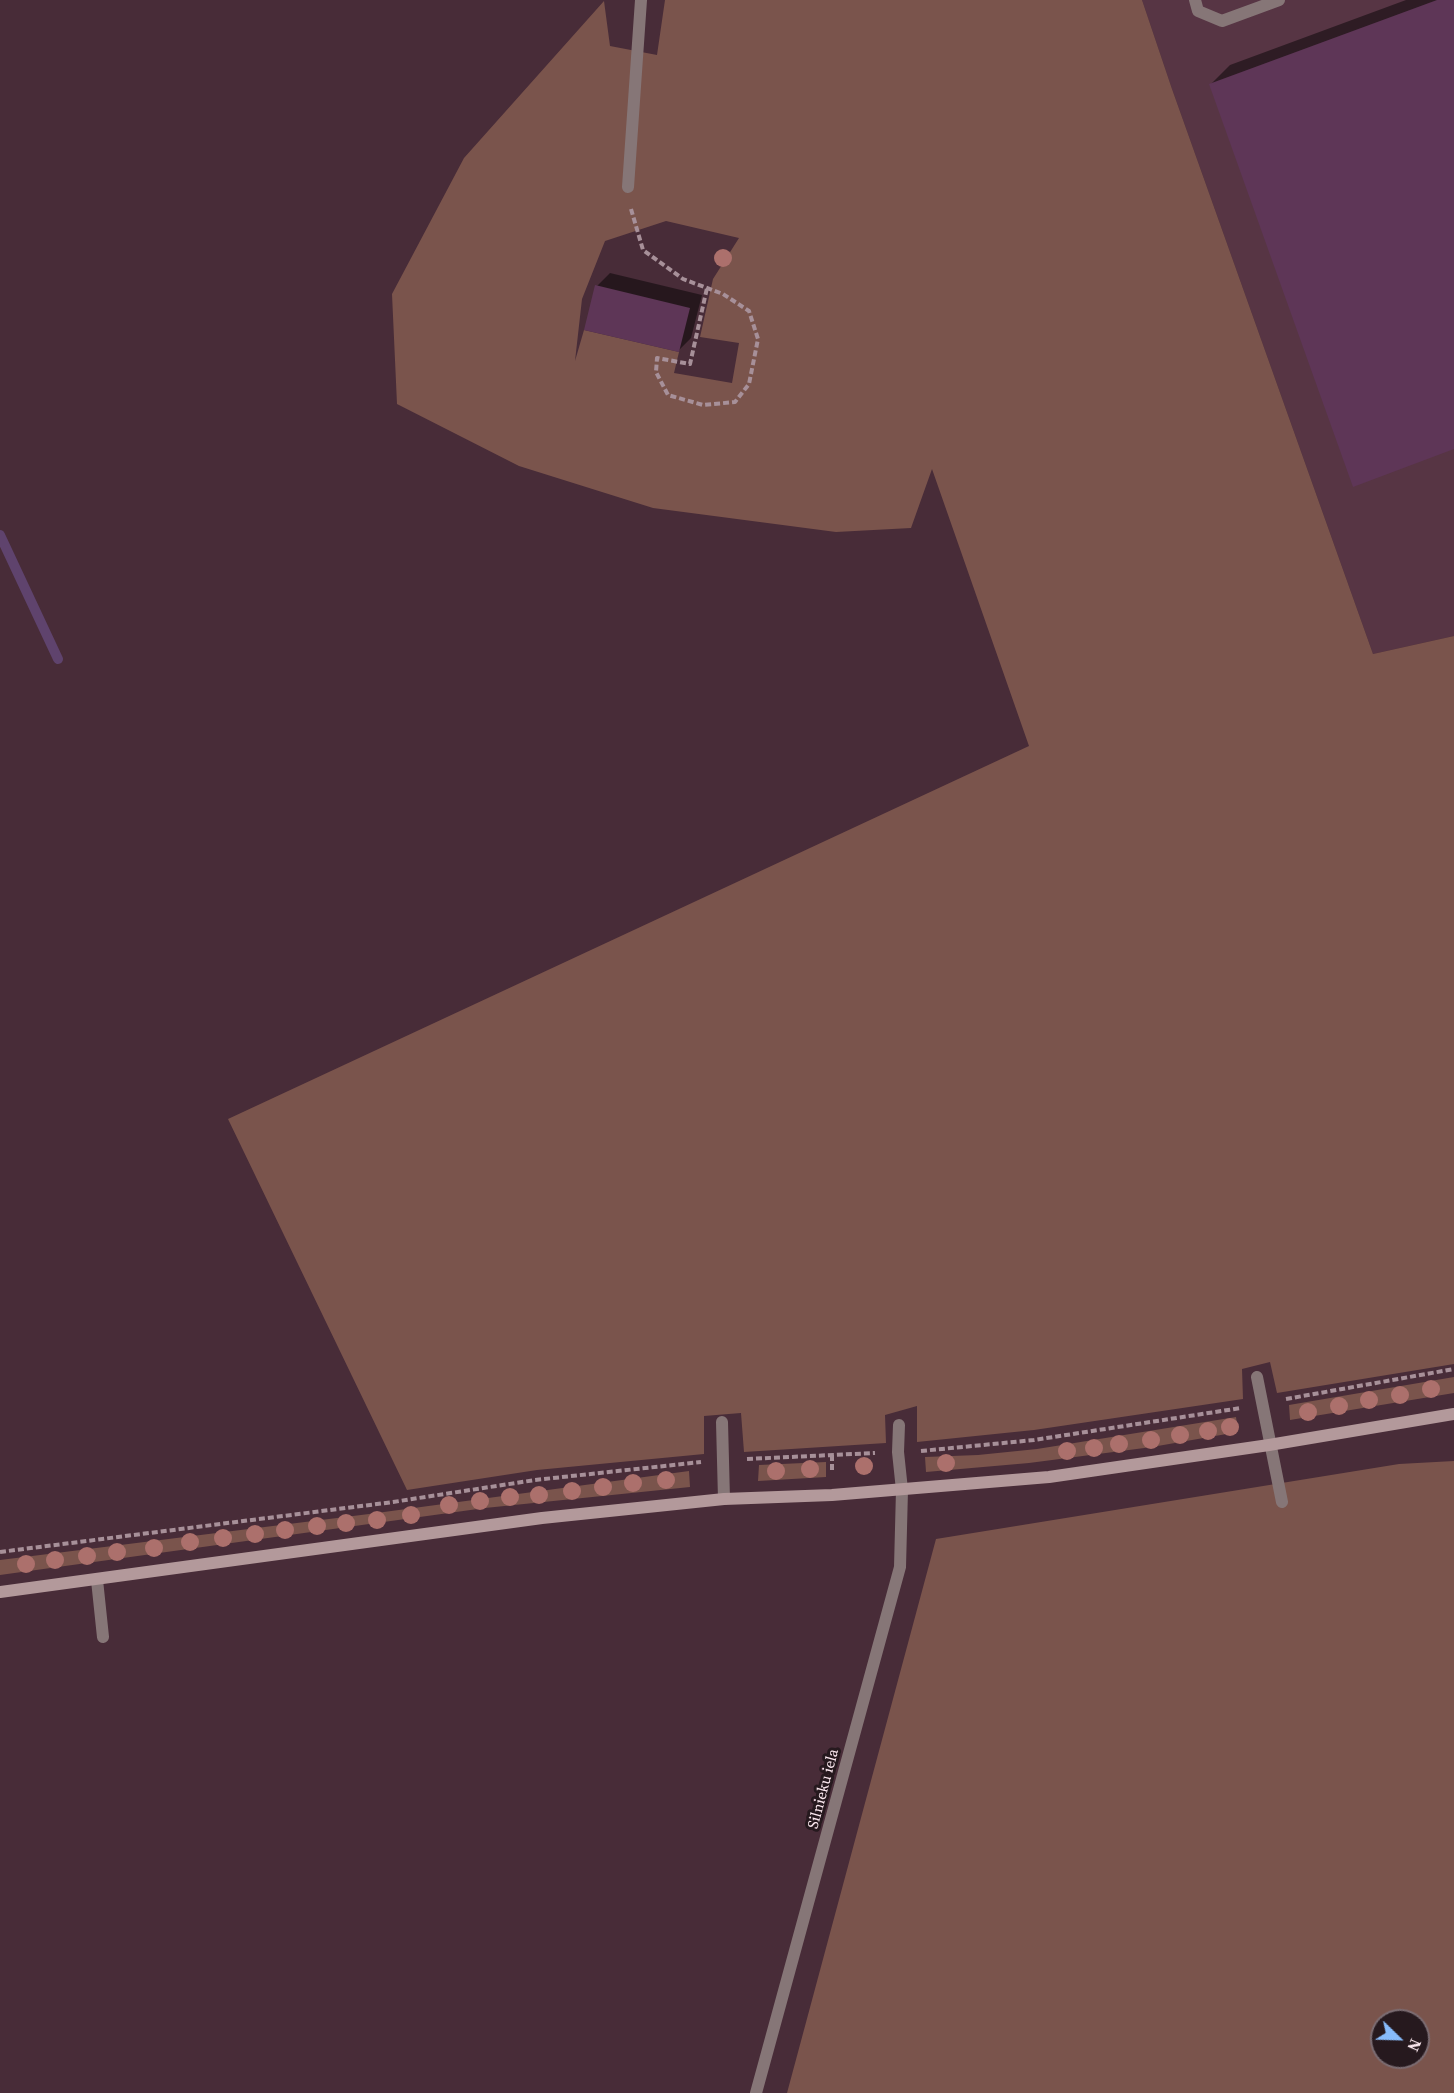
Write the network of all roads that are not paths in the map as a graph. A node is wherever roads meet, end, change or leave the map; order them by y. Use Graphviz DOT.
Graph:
graph roads {
  1 [pos="641,0"];
  2 [pos="1195,0"];
  3 [pos="1279,0"];
  4 [pos="628,187"];
  5 [pos="1257,1377"];
  6 [pos="1454,1414"];
  7 [pos="722,1422"];
  8 [pos="899,1425"];
  9 [pos="1269,1445"];
  10 [pos="902,1490"];
  11 [pos="724,1499"];
  12 [pos="1282,1502"];
  13 [pos="96,1580"];
  14 [pos="0,1592"];
  15 [pos="103,1637"];
  16 [pos="756,2093"];
  1 -- 4 [label="street"];
  2 -- 3 [label="street"];
  5 -- 9 [label="street"];
  6 -- 9 [label="street"];
  7 -- 11 [label="street"];
  8 -- 10 [label="street, Silnieku iela"];
  9 -- 10 [label="street"];
  9 -- 12 [label="street"];
  10 -- 11 [label="street"];
  10 -- 16 [label="street, Silnieku iela"];
  11 -- 13 [label="street"];
  13 -- 14 [label="street"];
  13 -- 15 [label="street"];
}
